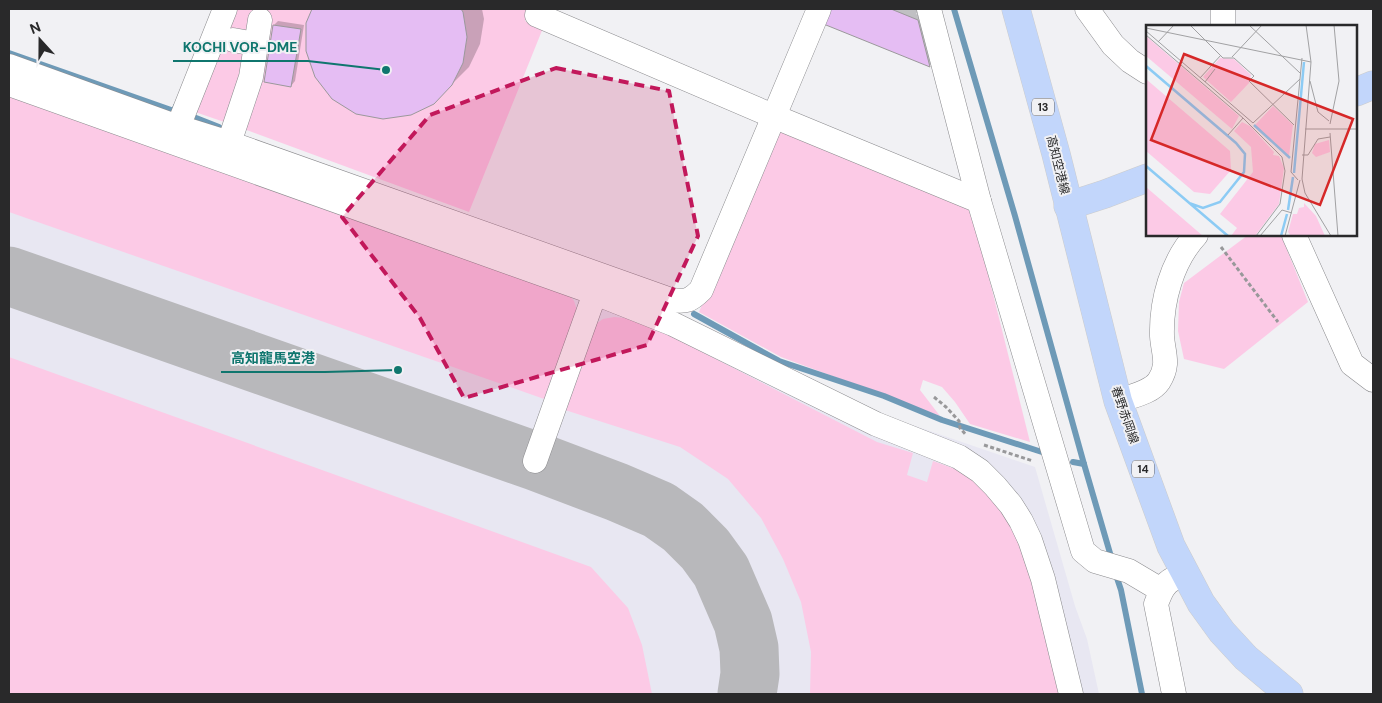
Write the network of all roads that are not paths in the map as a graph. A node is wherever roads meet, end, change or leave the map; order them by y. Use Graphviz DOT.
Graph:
graph roads {
  1 [pos="225,9"];
  2 [pos="540,9"];
  3 [pos="819,9"];
  4 [pos="929,9"];
  5 [pos="1016,9"];
  6 [pos="1087,9"];
  7 [pos="1223,9"];
  8 [pos="260,20"];
  9 [pos="1223,25"];
  10 [pos="9,66"];
  11 [pos="1146,71"];
  12 [pos="9,84"];
  13 [pos="1373,86"];
  14 [pos="1357,92"];
  15 [pos="773,116"];
  16 [pos="178,126"];
  17 [pos="229,143"];
  18 [pos="1146,178"];
  19 [pos="979,201"];
  20 [pos="1068,206"];
  21 [pos="1195,236"];
  22 [pos="1294,236"];
  23 [pos="595,293"];
  24 [pos="1373,380"];
  25 [pos="1118,401"];
  26 [pos="535,461"];
  27 [pos="1185,573"];
  28 [pos="1161,590"];
  29 [pos="1070,694"];
  30 [pos="1174,694"];
  31 [pos="1289,694"];
  1 -- 16 [label="street"];
  2 -- 15 [label="street"];
  3 -- 15 [label="street"];
  4 -- 19 [label="street"];
  5 -- 20 [label="main road, 高知空港線 / 13"];
  6 -- 11 [label="street"];
  7 -- 9 [label="street"];
  8 -- 17 [label="street"];
  10 -- 16 [label="street"];
  12 -- 23 [label="street"];
  13 -- 14 [label="main road"];
  15 -- 17 [label="street"];
  15 -- 19 [label="street"];
  16 -- 17 [label="street"];
  18 -- 20 [label="main road"];
  19 -- 28 [label="street"];
  20 -- 25 [label="main road, 春野赤岡線 / 14"];
  21 -- 25 [label="street"];
  22 -- 24 [label="street"];
  23 -- 26 [label="street"];
  23 -- 29 [label="street"];
  25 -- 27 [label="main road, 春野赤岡線 / 14"];
  27 -- 28 [label="street"];
  27 -- 31 [label="main road, 春野赤岡線 / 14"];
  28 -- 30 [label="street"];
}
